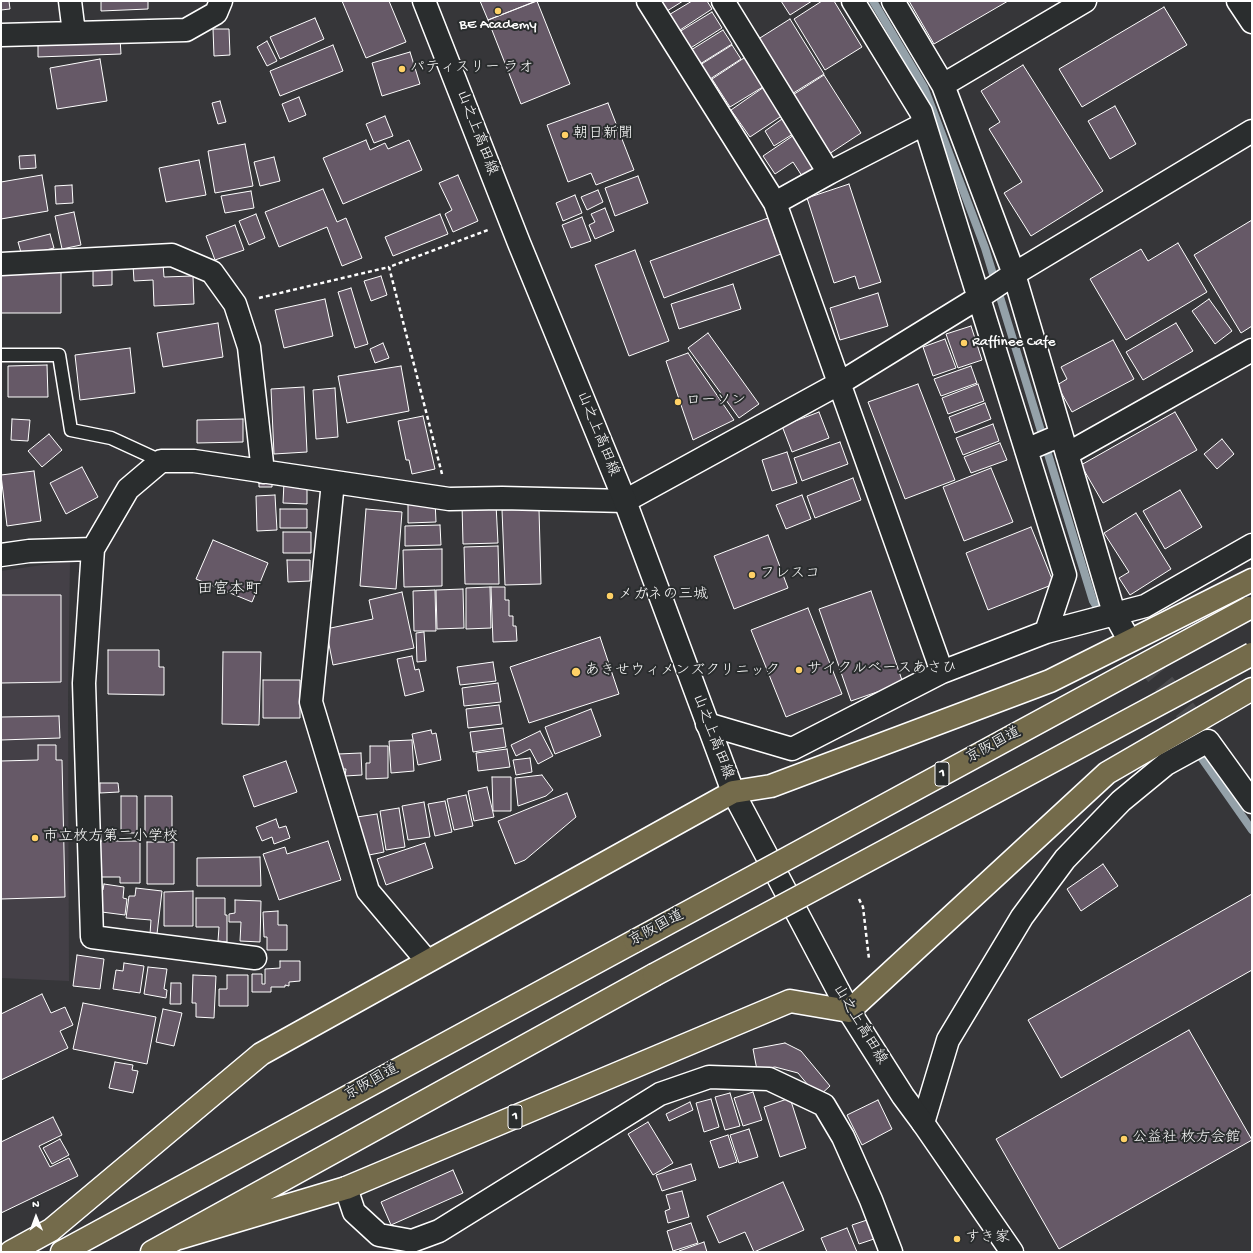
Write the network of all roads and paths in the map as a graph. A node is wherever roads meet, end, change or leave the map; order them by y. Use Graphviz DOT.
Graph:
graph roads {
  1 [pos="70,1"];
  2 [pos="220,1"];
  3 [pos="424,1"];
  4 [pos="648,1"];
  5 [pos="723,1"];
  6 [pos="853,1"];
  7 [pos="893,1"];
  8 [pos="1085,1"];
  9 [pos="1238,1"];
  10 [pos="1252,22"];
  11 [pos="74,33"];
  12 [pos="1,35"];
  13 [pos="943,85"];
  14 [pos="924,124"];
  15 [pos="1252,131"];
  16 [pos="829,173"];
  17 [pos="775,203"];
  18 [pos="510,221"];
  19 [pos="1,264"];
  20 [pos="389,267"];
  21 [pos="1013,275"];
  22 [pos="980,297"];
  23 [pos="235,304"];
  24 [pos="1252,350"];
  25 [pos="1,355"];
  26 [pos="840,383"];
  27 [pos="1063,441"];
  28 [pos="1027,449"];
  29 [pos="161,461"];
  30 [pos="263,472"];
  31 [pos="333,482"];
  32 [pos="449,499"];
  33 [pos="625,501"];
  34 [pos="1252,545"];
  35 [pos="93,549"];
  36 [pos="1,555"];
  37 [pos="1252,580"];
  38 [pos="1250,607"];
  39 [pos="1119,622"];
  40 [pos="1046,632"];
  41 [pos="1252,654"];
  42 [pos="942,672"];
  43 [pos="1252,689"];
  44 [pos="707,724"];
  45 [pos="733,792"];
  46 [pos="1252,802"];
  47 [pos="859,899"];
  48 [pos="255,958"];
  49 [pos="427,961"];
  50 [pos="870,961"];
  51 [pos="849,1011"];
  52 [pos="923,1123"];
  53 [pos="346,1188"];
  54 [pos="179,1238"];
  55 [pos="11,1252"];
  56 [pos="62,1252"];
  57 [pos="152,1252"];
  58 [pos="891,1252"];
  59 [pos="1012,1252"];
  1 -- 11 [label="street"];
  2 -- 11 [label="street"];
  3 -- 18 [label="street, 山之上高田線"];
  4 -- 17 [label="street"];
  5 -- 16 [label="street"];
  6 -- 14 [label="street"];
  7 -- 13 [label="street"];
  8 -- 13 [label="street"];
  9 -- 10 [label="street"];
  11 -- 12 [label="street"];
  13 -- 21 [label="street"];
  14 -- 16 [label="street"];
  14 -- 22 [label="street"];
  15 -- 21 [label="street"];
  16 -- 17 [label="street"];
  17 -- 26 [label="street"];
  18 -- 20 [label="path"];
  18 -- 33 [label="street, 山之上高田線"];
  19 -- 23 [label="street"];
  20 -- 23 [label="path"];
  20 -- 32 [label="path"];
  21 -- 22 [label="street"];
  21 -- 27 [label="street"];
  22 -- 26 [label="street"];
  22 -- 28 [label="street"];
  23 -- 30 [label="street"];
  24 -- 27 [label="street"];
  25 -- 29 [label="lane"];
  26 -- 33 [label="street"];
  26 -- 42 [label="street"];
  27 -- 28 [label="street"];
  27 -- 39 [label="street"];
  28 -- 40 [label="street"];
  29 -- 30 [label="street"];
  29 -- 35 [label="street"];
  30 -- 31 [label="street"];
  31 -- 32 [label="street"];
  31 -- 49 [label="street"];
  32 -- 33 [label="street"];
  33 -- 44 [label="street, 山之上高田線"];
  34 -- 39 [label="street"];
  35 -- 36 [label="street"];
  35 -- 48 [label="street"];
  37 -- 45 [label="highway"];
  38 -- 56 [label="highway, 京阪国道 / 1, bridge"];
  39 -- 40 [label="street"];
  40 -- 42 [label="street"];
  41 -- 54 [label="highway, 1, bridge"];
  42 -- 44 [label="street"];
  43 -- 51 [label="highway"];
  44 -- 45 [label="street, 山之上高田線"];
  45 -- 49 [label="highway"];
  45 -- 51 [label="street, 山之上高田線"];
  46 -- 52 [label="street"];
  47 -- 50 [label="path"];
  49 -- 55 [label="highway"];
  51 -- 52 [label="street, 山之上高田線"];
  51 -- 53 [label="highway, 1"];
  52 -- 59 [label="street, 山之上高田線"];
  53 -- 54 [label="highway, 1"];
  53 -- 58 [label="street"];
  54 -- 57 [label="highway, 1"];
}
